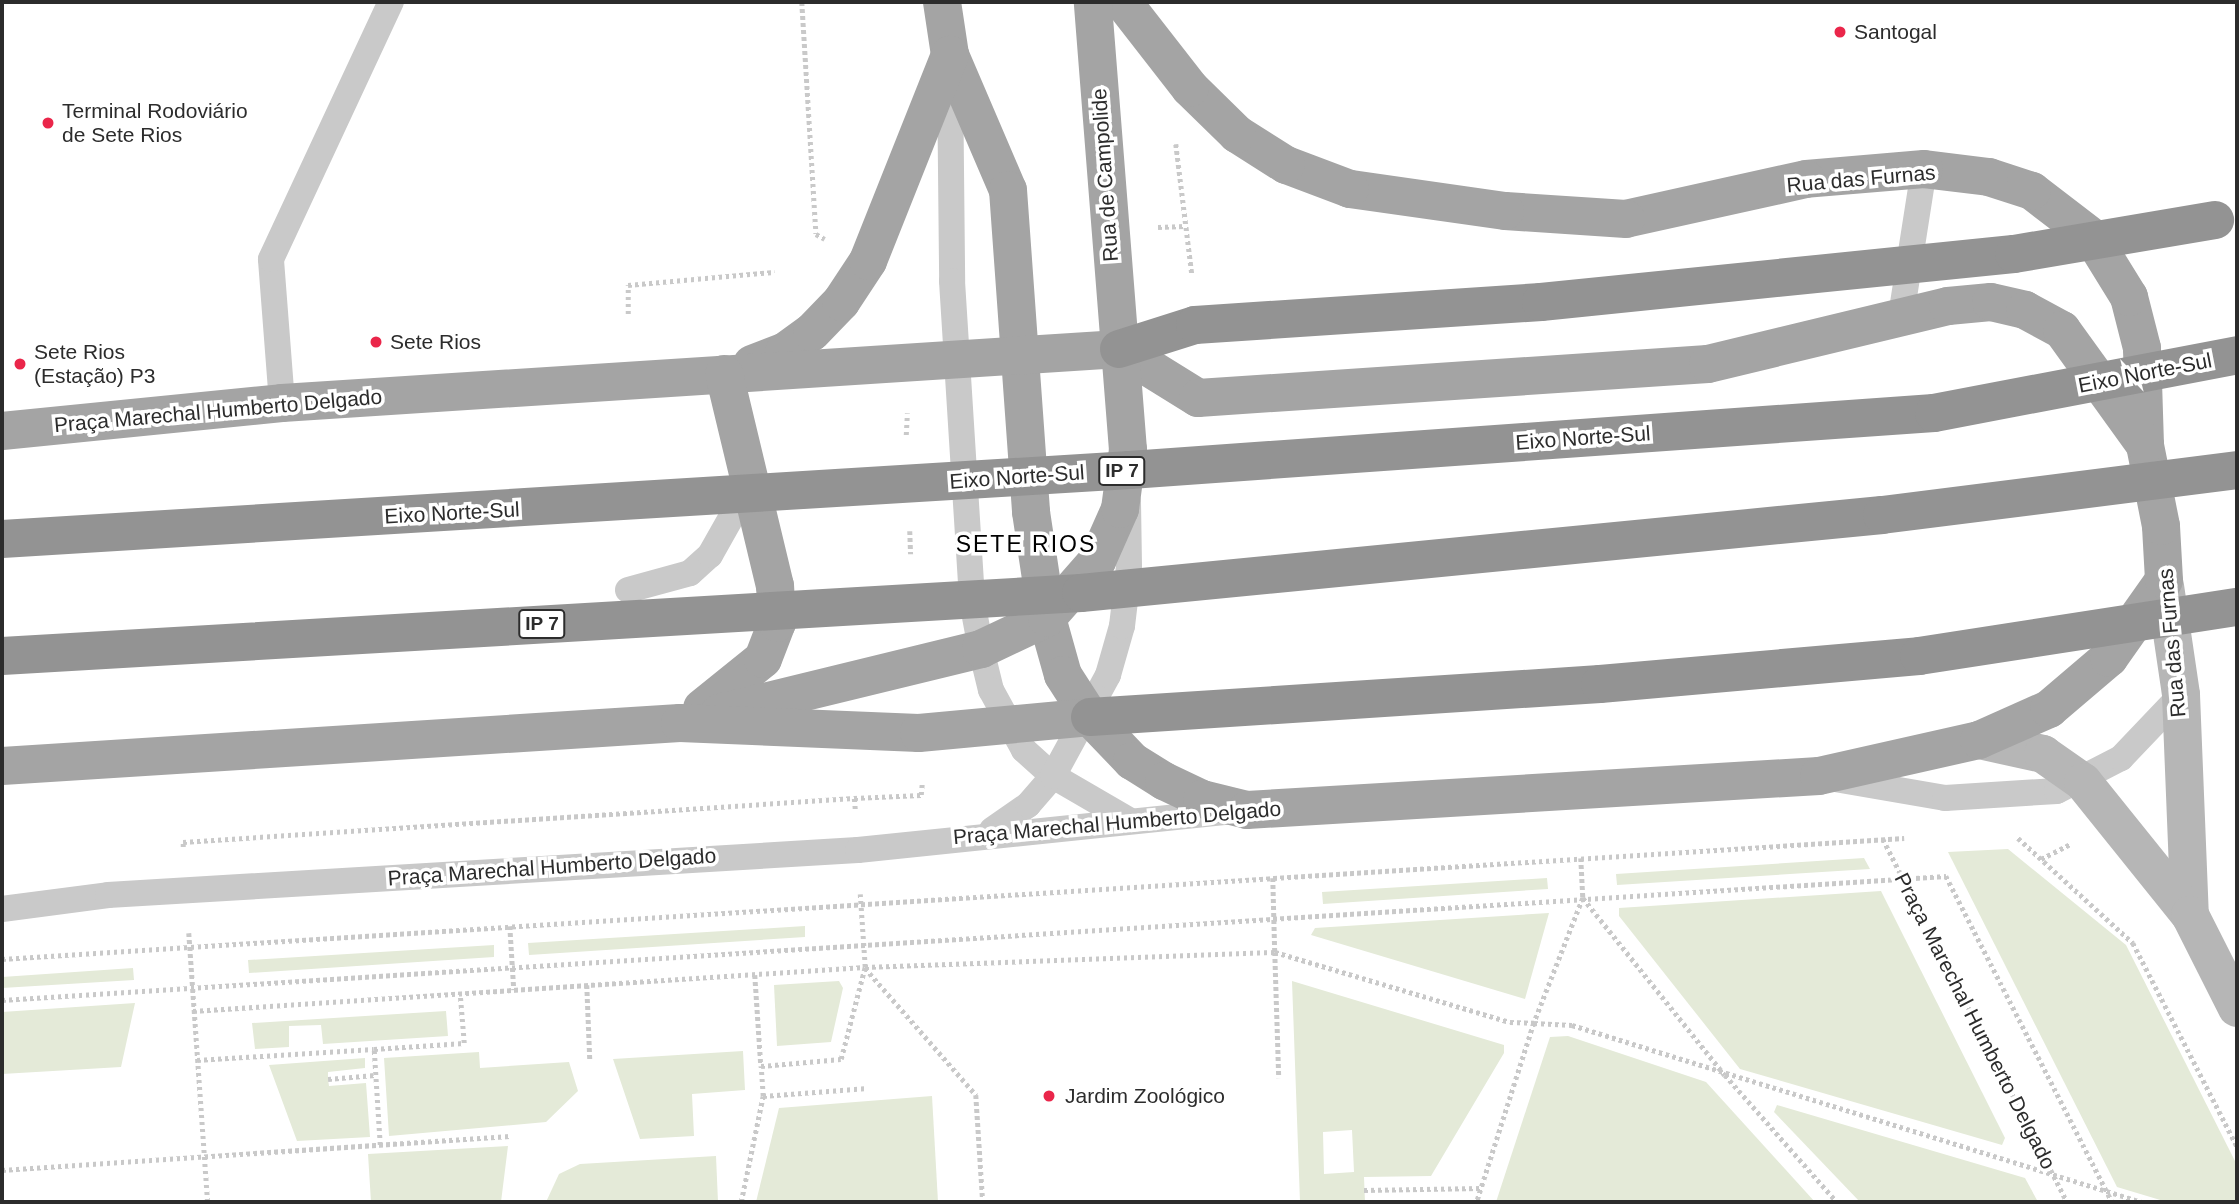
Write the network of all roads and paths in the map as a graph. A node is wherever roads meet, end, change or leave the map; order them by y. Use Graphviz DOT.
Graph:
graph roads {
  1 [pos="391,2"];
  2 [pos="942,2"];
  3 [pos="1093,2"];
  4 [pos="1123,2"];
  5 [pos="950,55"];
  6 [pos="1190,89"];
  7 [pos="1924,169"];
  8 [pos="2226,218"];
  9 [pos="774,272"];
  10 [pos="628,314"];
  11 [pos="1901,316"];
  12 [pos="1195,325"];
  13 [pos="1119,349"];
  14 [pos="1022,355"];
  15 [pos="2237,355"];
  16 [pos="957,358"];
  17 [pos="724,374"];
  18 [pos="282,403"];
  19 [pos="2,431"];
  20 [pos="2145,445"];
  21 [pos="1128,450"];
  22 [pos="2237,470"];
  23 [pos="752,482"];
  24 [pos="2,539"];
  25 [pos="2164,580"];
  26 [pos="628,590"];
  27 [pos="2237,607"];
  28 [pos="1046,618"];
  29 [pos="981,649"];
  30 [pos="2,656"];
  31 [pos="2181,695"];
  32 [pos="1090,718"];
  33 [pos="680,723"];
  34 [pos="1007,724"];
  35 [pos="1979,740"];
  36 [pos="2,766"];
  37 [pos="1054,776"];
  38 [pos="1819,776"];
  39 [pos="2083,782"];
  40 [pos="1983,797"];
  41 [pos="1247,810"];
  42 [pos="1129,820"];
  43 [pos="987,832"];
  44 [pos="1909,838"];
  45 [pos="1883,839"];
  46 [pos="1580,859"];
  47 [pos="1273,878"];
  48 [pos="1903,878"];
  49 [pos="1583,898"];
  50 [pos="2,909"];
  51 [pos="2190,915"];
  52 [pos="1274,918"];
  53 [pos="510,926"];
  54 [pos="1275,952"];
  55 [pos="2,960"];
  56 [pos="512,967"];
  57 [pos="865,967"];
  58 [pos="755,975"];
  59 [pos="587,985"];
  60 [pos="514,990"];
  61 [pos="460,994"];
  62 [pos="2,1000"];
  63 [pos="2237,1008"];
  64 [pos="193,1011"];
  65 [pos="1534,1023"];
  66 [pos="374,1049"];
  67 [pos="197,1060"];
  68 [pos="590,1060"];
  69 [pos="761,1066"];
  70 [pos="375,1075"];
  71 [pos="1725,1075"];
  72 [pos="1279,1078"];
  73 [pos="328,1079"];
  74 [pos="868,1088"];
  75 [pos="763,1096"];
  76 [pos="510,1136"];
  77 [pos="380,1145"];
  78 [pos="2237,1146"];
  79 [pos="2,1170"];
  80 [pos="2053,1175"];
  81 [pos="1481,1188"];
  82 [pos="1364,1190"];
  83 [pos="2106,1192"];
  84 [pos="984,1202"];
  85 [pos="1477,1202"];
  86 [pos="1838,1202"];
  87 [pos="2067,1202"];
  88 [pos="2112,1202"];
  89 [pos="2141,1202"];
  1 -- 18 [label="lane"];
  2 -- 5 [label="main road"];
  3 -- 13 [label="main road, Rua de Campolide"];
  4 -- 6 [label="main road, Rua das Furnas"];
  5 -- 14 [label="main road"];
  5 -- 16 [label="lane"];
  5 -- 17 [label="main road"];
  6 -- 7 [label="main road, Rua das Furnas"];
  6 -- 12 [label="path"];
  7 -- 11 [label="lane"];
  7 -- 20 [label="main road, Rua das Furnas"];
  8 -- 12 [label="highway, bridge"];
  9 -- 10 [label="path"];
  11 -- 13 [label="main road"];
  11 -- 20 [label="main road"];
  12 -- 13 [label="highway"];
  13 -- 14 [label="main road, Praça Marechal Humberto Delgado"];
  13 -- 21 [label="main road, Rua de Campolide"];
  14 -- 16 [label="main road, Praça Marechal Humberto Delgado"];
  14 -- 28 [label="main road"];
  15 -- 24 [label="highway, Eixo Norte-Sul / IP 7, bridge"];
  16 -- 17 [label="main road, Praça Marechal Humberto Delgado"];
  16 -- 29 [label="lane"];
  17 -- 18 [label="main road, Praça Marechal Humberto Delgado"];
  17 -- 23 [label="main road"];
  18 -- 19 [label="main road, Praça Marechal Humberto Delgado"];
  20 -- 25 [label="main road, Rua das Furnas"];
  21 -- 28 [label="main road, Rua de Campolide"];
  21 -- 32 [label="lane"];
  22 -- 30 [label="highway, IP 7, bridge"];
  23 -- 26 [label="lane"];
  23 -- 33 [label="main road"];
  25 -- 31 [label="street, Rua das Furnas"];
  25 -- 35 [label="main road, Praça Marechal Humberto Delgado"];
  27 -- 32 [label="highway, bridge"];
  28 -- 29 [label="main road"];
  28 -- 32 [label="main road"];
  29 -- 33 [label="main road"];
  29 -- 34 [label="lane"];
  31 -- 39 [label="lane"];
  31 -- 51 [label="street, Rua das Furnas"];
  32 -- 34 [label="main road"];
  32 -- 37 [label="lane"];
  32 -- 41 [label="main road"];
  33 -- 34 [label="main road"];
  33 -- 36 [label="main road"];
  34 -- 37 [label="lane"];
  35 -- 38 [label="main road, Praça Marechal Humberto Delgado"];
  35 -- 39 [label="street, Rua das Furnas"];
  37 -- 42 [label="lane"];
  37 -- 43 [label="lane"];
  38 -- 40 [label="lane"];
  38 -- 41 [label="main road, Praça Marechal Humberto Delgado"];
  39 -- 40 [label="lane"];
  39 -- 51 [label="street, Rua das Furnas"];
  40 -- 78 [label="path"];
  41 -- 42 [label="lane, Praça Marechal Humberto Delgado"];
  42 -- 43 [label="lane, Praça Marechal Humberto Delgado"];
  43 -- 50 [label="lane, Praça Marechal Humberto Delgado"];
  44 -- 45 [label="path"];
  45 -- 46 [label="path"];
  45 -- 48 [label="path, Praça Marechal Humberto Delgado"];
  46 -- 47 [label="path"];
  46 -- 49 [label="path"];
  47 -- 52 [label="path"];
  47 -- 53 [label="path"];
  48 -- 49 [label="path"];
  48 -- 80 [label="path, Praça Marechal Humberto Delgado"];
  48 -- 83 [label="path"];
  49 -- 52 [label="path"];
  49 -- 65 [label="path"];
  49 -- 71 [label="path"];
  51 -- 63 [label="street, Rua das Furnas"];
  52 -- 54 [label="path"];
  52 -- 56 [label="path"];
  53 -- 55 [label="path"];
  53 -- 56 [label="path"];
  54 -- 57 [label="path"];
  54 -- 65 [label="path"];
  54 -- 72 [label="path"];
  56 -- 60 [label="path"];
  56 -- 62 [label="path"];
  57 -- 58 [label="path"];
  57 -- 84 [label="path"];
  58 -- 59 [label="path"];
  58 -- 69 [label="path"];
  59 -- 60 [label="path"];
  59 -- 68 [label="path"];
  60 -- 61 [label="path"];
  61 -- 64 [label="path"];
  61 -- 66 [label="path"];
  65 -- 71 [label="path"];
  65 -- 81 [label="path"];
  66 -- 67 [label="path"];
  66 -- 70 [label="path"];
  70 -- 73 [label="path"];
  70 -- 77 [label="path"];
  71 -- 80 [label="path"];
  71 -- 86 [label="path"];
  74 -- 75 [label="path"];
  76 -- 77 [label="path"];
  77 -- 79 [label="path"];
  80 -- 83 [label="path"];
  80 -- 87 [label="path, Praça Marechal Humberto Delgado"];
  81 -- 82 [label="path"];
  81 -- 85 [label="path"];
  83 -- 88 [label="path"];
  83 -- 89 [label="path"];
}
